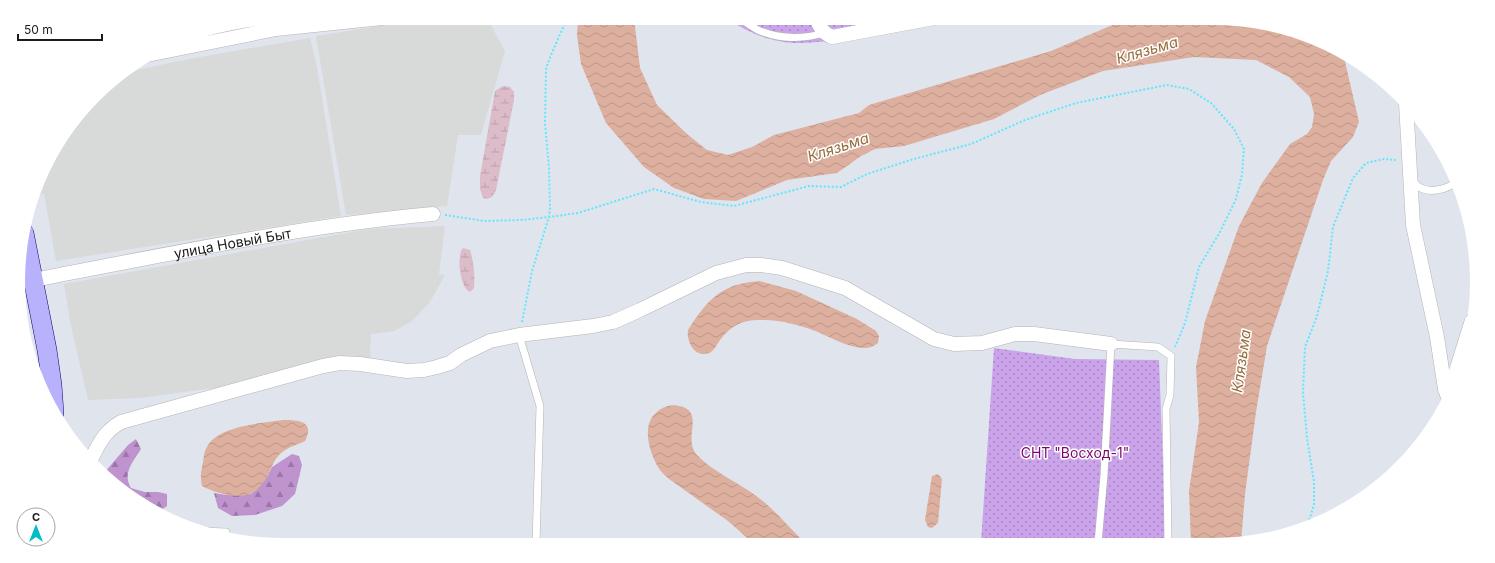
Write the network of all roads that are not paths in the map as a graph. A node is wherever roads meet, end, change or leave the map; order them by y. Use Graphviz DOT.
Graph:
graph roads {
  1 [pos="315,25"];
  2 [pos="750,25"];
  3 [pos="818,25"];
  4 [pos="896,25"];
  5 [pos="824,33"];
  6 [pos="193,41"];
  7 [pos="1407,113"];
  8 [pos="1410,172"];
  9 [pos="1451,186"];
  10 [pos="433,214"];
  11 [pos="27,249"];
  12 [pos="33,280"];
  13 [pos="519,335"];
  14 [pos="1110,344"];
  15 [pos="1446,391"];
  16 [pos="53,398"];
  17 [pos="93,455"];
  18 [pos="536,538"];
  19 [pos="1098,538"];
  20 [pos="1168,538"];
  1 -- 6 [label="street"];
  2 -- 5 [label="lane"];
  3 -- 5 [label="street"];
  4 -- 5 [label="street"];
  7 -- 8 [label="street"];
  8 -- 9 [label="lane"];
  8 -- 15 [label="street"];
  10 -- 12 [label="street, улица Новый Быт"];
  11 -- 12 [label="main road"];
  12 -- 16 [label="main road"];
  13 -- 14 [label="street"];
  13 -- 17 [label="street"];
  13 -- 18 [label="lane"];
  14 -- 19 [label="lane"];
  14 -- 20 [label="lane"];
}
